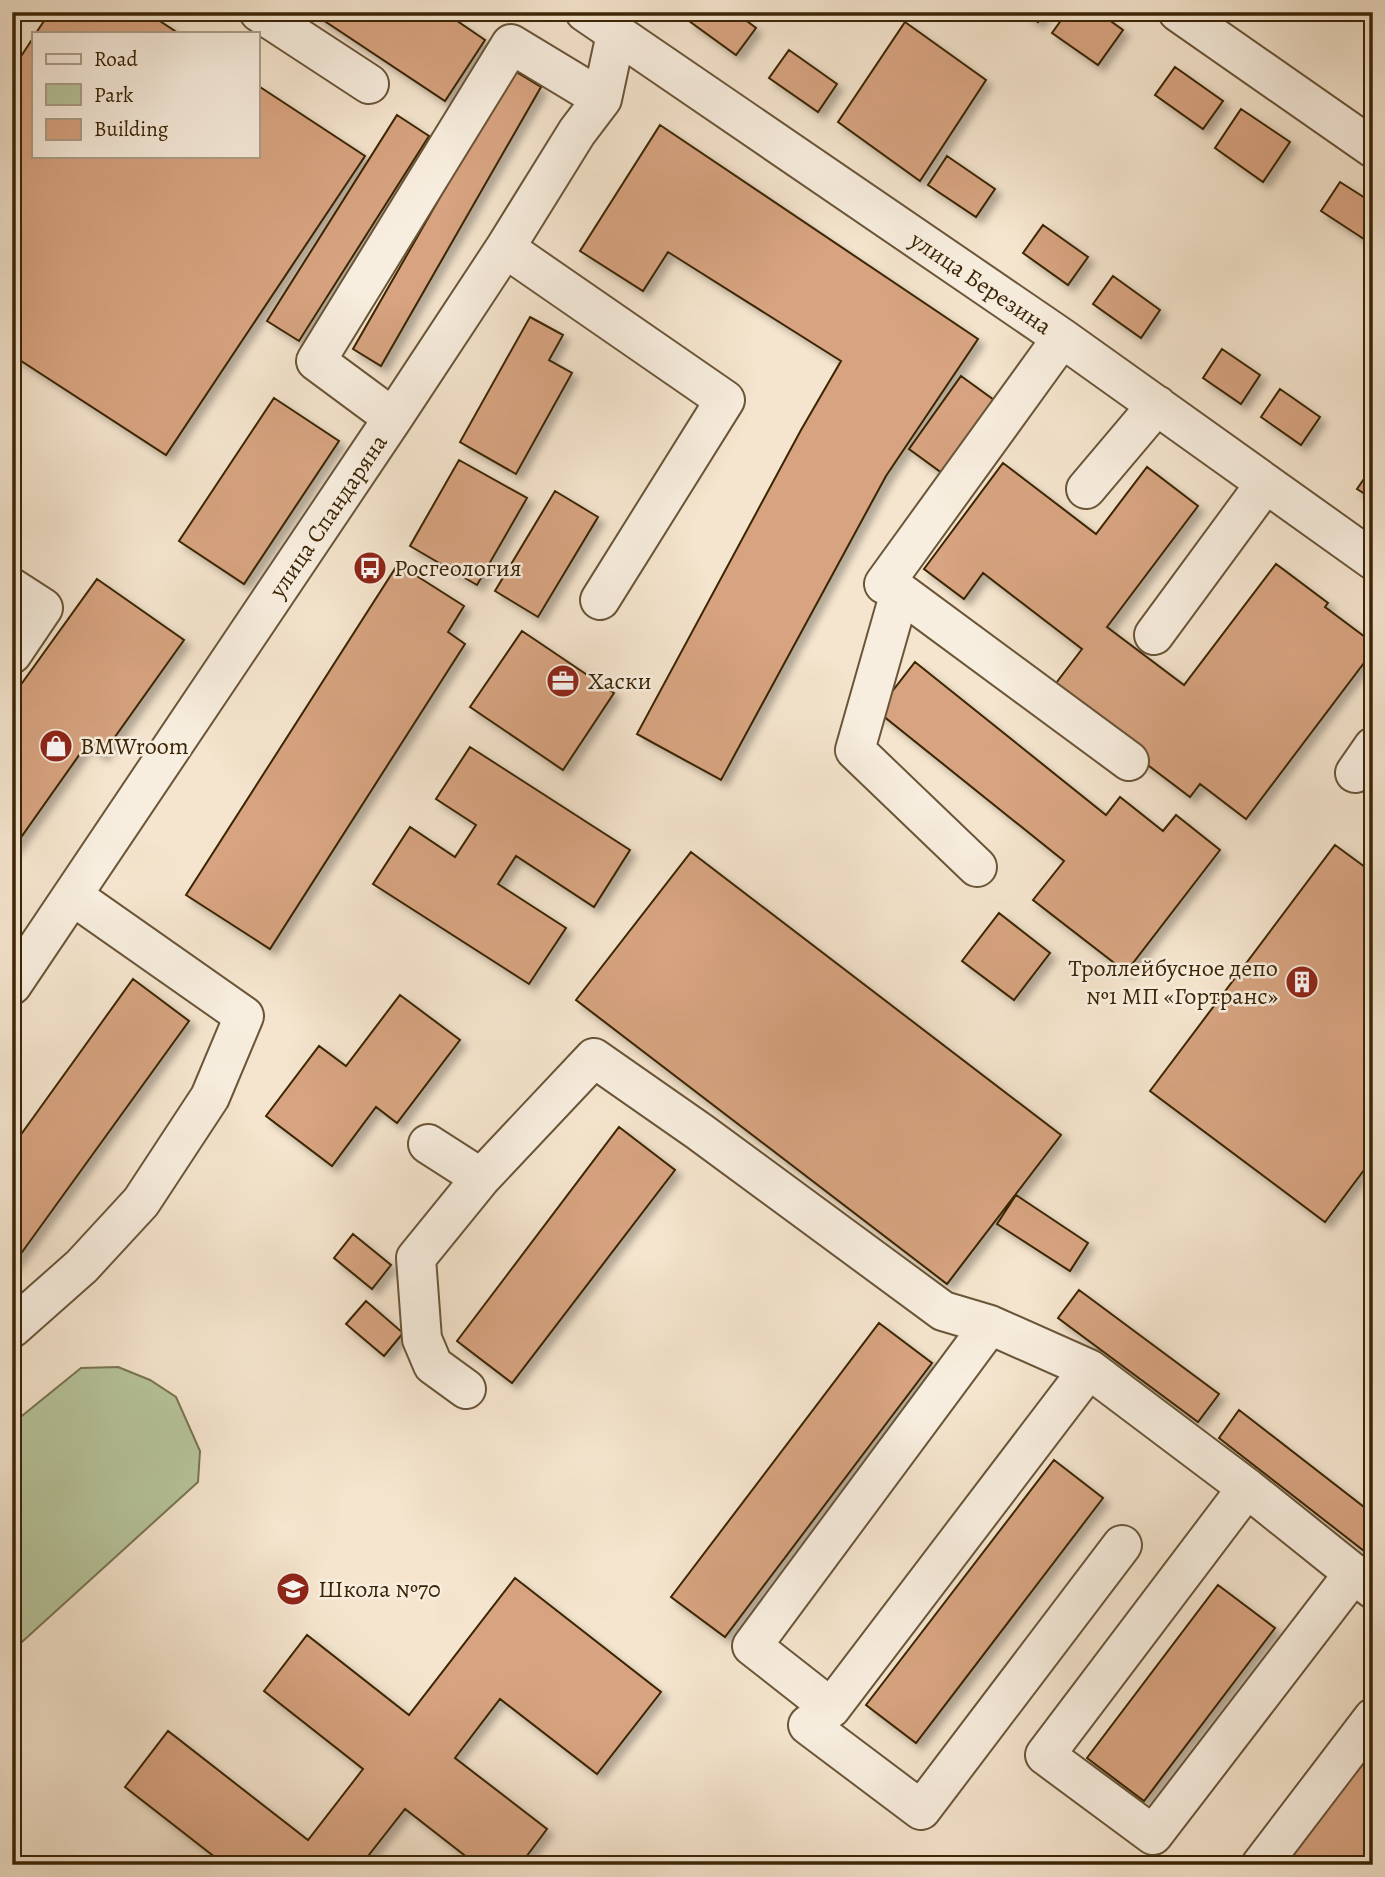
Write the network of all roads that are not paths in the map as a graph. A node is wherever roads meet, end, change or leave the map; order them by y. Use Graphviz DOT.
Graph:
graph roads {
  1 [pos="259,12"];
  2 [pos="585,12"];
  3 [pos="1178,12"];
  4 [pos="616,34"];
  5 [pos="369,84"];
  6 [pos="602,99"];
  7 [pos="1373,148"];
  8 [pos="505,248"];
  9 [pos="1062,338"];
  10 [pos="1157,405"];
  11 [pos="393,418"];
  12 [pos="1265,484"];
  13 [pos="1086,489"];
  14 [pos="1373,560"];
  15 [pos="12,588"];
  16 [pos="900,592"];
  17 [pos="600,600"];
  18 [pos="1154,635"];
  19 [pos="12,654"];
  20 [pos="1129,761"];
  21 [pos="977,867"];
  22 [pos="73,896"];
  23 [pos="12,985"];
  24 [pos="428,1144"];
  25 [pos="481,1178"];
  26 [pos="990,1325"];
  27 [pos="12,1328"];
  28 [pos="1089,1369"];
  29 [pos="466,1389"];
  30 [pos="1247,1488"];
  31 [pos="1122,1545"];
  32 [pos="1363,1581"];
  33 [pos="831,1708"];
  34 [pos="1373,1718"];
  35 [pos="1261,1865"];
  1 -- 5 [label="street"];
  2 -- 4 [label="street, улица Березина"];
  3 -- 7 [label="street"];
  4 -- 6 [label="street, улица Спандаряна"];
  4 -- 9 [label="street, улица Березина"];
  6 -- 8 [label="street, улица Спандаряна"];
  6 -- 11 [label="street"];
  8 -- 11 [label="street, улица Спандаряна"];
  8 -- 17 [label="street"];
  9 -- 10 [label="street, улица Березина"];
  9 -- 16 [label="street"];
  10 -- 12 [label="street, улица Березина"];
  10 -- 13 [label="street"];
  11 -- 22 [label="street, улица Спандаряна"];
  12 -- 14 [label="street, улица Березина"];
  12 -- 18 [label="street"];
  15 -- 19 [label="street"];
  16 -- 20 [label="street"];
  16 -- 21 [label="street"];
  22 -- 23 [label="street, улица Спандаряна"];
  22 -- 27 [label="street"];
  24 -- 25 [label="street"];
  25 -- 26 [label="street"];
  25 -- 29 [label="street"];
  26 -- 28 [label="street"];
  26 -- 33 [label="street"];
  28 -- 30 [label="street"];
  28 -- 33 [label="street"];
  30 -- 32 [label="street"];
  30 -- 32 [label="street"];
  31 -- 33 [label="street"];
  34 -- 35 [label="street"];
}
